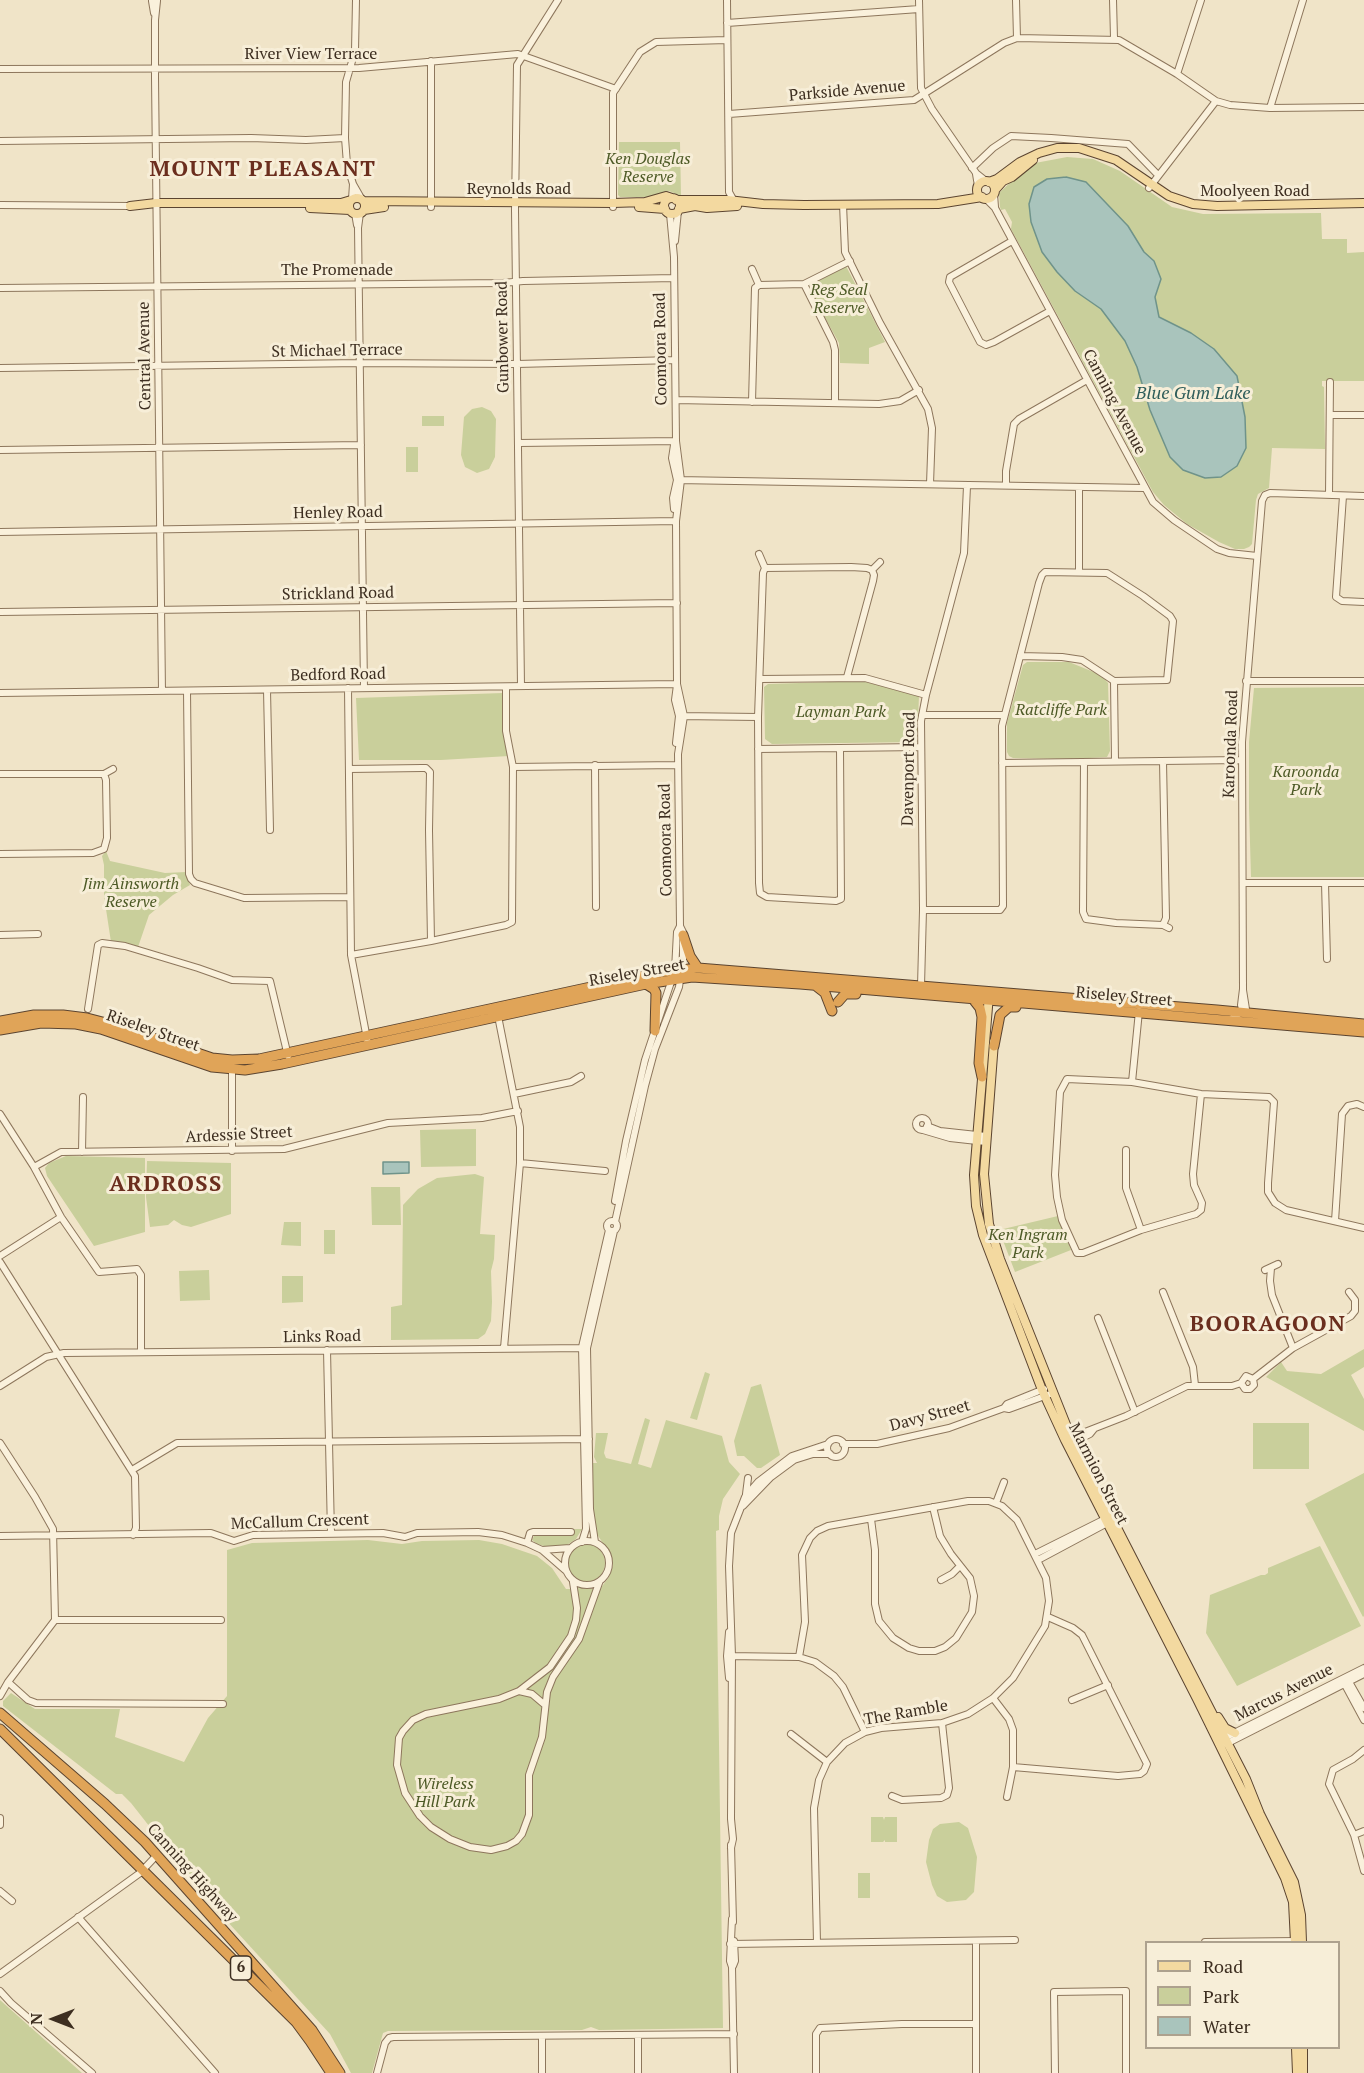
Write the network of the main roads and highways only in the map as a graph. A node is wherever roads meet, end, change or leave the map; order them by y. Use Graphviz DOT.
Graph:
graph roads {
  1 [pos="988,181"];
  2 [pos="1150,186"];
  3 [pos="978,188"];
  4 [pos="994,192"];
  5 [pos="984,198"];
  6 [pos="674,199"];
  7 [pos="968,199"];
  8 [pos="1364,203"];
  9 [pos="763,204"];
  10 [pos="613,205"];
  11 [pos="130,206"];
  12 [pos="1364,208"];
  13 [pos="673,211"];
  14 [pos="681,930"];
  15 [pos="699,968"];
  16 [pos="677,974"];
  17 [pos="645,984"];
  18 [pos="816,986"];
  19 [pos="869,990"];
  20 [pos="993,997"];
  21 [pos="973,999"];
  22 [pos="838,1002"];
  23 [pos="1053,1006"];
  24 [pos="1139,1009"];
  25 [pos="832,1011"];
  26 [pos="88,1018"];
  27 [pos="0,1021"];
  28 [pos="1364,1024"];
  29 [pos="0,1030"];
  30 [pos="655,1030"];
  31 [pos="1364,1032"];
  32 [pos="368,1040"];
  33 [pos="994,1047"];
  34 [pos="232,1065"];
  35 [pos="982,1077"];
  36 [pos="982,1139"];
  37 [pos="1109,1520"];
  38 [pos="1200,1691"];
  39 [pos="0,1713"];
  40 [pos="0,1729"];
  41 [pos="1235,1733"];
  42 [pos="1222,1743"];
  43 [pos="1298,1941"];
  44 [pos="1296,2049"];
  45 [pos="1302,2049"];
  46 [pos="331,2073"];
  47 [pos="340,2073"];
  48 [pos="1297,2073"];
  49 [pos="1303,2073"];
  1 -- 2 [label="main road, Moolyeen Road"];
  1 -- 3 [label="main road"];
  1 -- 4 [label="main road, Canning Avenue"];
  2 -- 4 [label="main road, Moolyeen Road"];
  2 -- 8 [label="main road, Moolyeen Road"];
  2 -- 12 [label="main road, Moolyeen Road"];
  3 -- 5 [label="main road, Canning Avenue"];
  3 -- 7 [label="main road"];
  4 -- 5 [label="main road"];
  5 -- 7 [label="main road, Reynolds Road"];
  6 -- 9 [label="main road, Reynolds Road"];
  6 -- 10 [label="main road, Reynolds Road"];
  6 -- 13 [label="main road"];
  6 -- 13 [label="main road"];
  7 -- 9 [label="main road, Reynolds Road"];
  9 -- 13 [label="main road, Reynolds Road"];
  10 -- 11 [label="main road, Reynolds Road"];
  10 -- 13 [label="main road, Reynolds Road"];
  14 -- 15 [label="highway"];
  15 -- 16 [label="highway, Riseley Street"];
  15 -- 20 [label="highway, Riseley Street"];
  16 -- 17 [label="highway, Riseley Street"];
  16 -- 18 [label="highway, Riseley Street"];
  16 -- 32 [label="highway, Riseley Street"];
  17 -- 30 [label="highway"];
  17 -- 32 [label="highway, Riseley Street"];
  18 -- 19 [label="highway, Riseley Street"];
  18 -- 25 [label="highway"];
  19 -- 21 [label="highway, Riseley Street"];
  19 -- 22 [label="highway"];
  20 -- 21 [label="highway, Riseley Street"];
  20 -- 23 [label="highway, Riseley Street"];
  20 -- 24 [label="highway, Riseley Street"];
  20 -- 33 [label="main road, Marmion Street"];
  20 -- 35 [label="main road, Marmion Street"];
  21 -- 35 [label="highway"];
  23 -- 24 [label="highway, Riseley Street"];
  23 -- 33 [label="highway"];
  24 -- 28 [label="highway, Riseley Street"];
  24 -- 31 [label="highway, Riseley Street"];
  26 -- 27 [label="highway, Riseley Street"];
  26 -- 29 [label="highway, Riseley Street"];
  26 -- 34 [label="highway, Riseley Street"];
  26 -- 34 [label="highway, Riseley Street"];
  32 -- 34 [label="highway, Riseley Street"];
  33 -- 36 [label="main road, Marmion Street"];
  35 -- 36 [label="main road, Marmion Street"];
  36 -- 37 [label="main road, Marmion Street"];
  37 -- 38 [label="main road, Marmion Street"];
  37 -- 42 [label="main road, Marmion Street"];
  38 -- 41 [label="main road"];
  38 -- 42 [label="main road, Marmion Street"];
  39 -- 47 [label="highway, Canning Highway / 6"];
  40 -- 46 [label="highway, Canning Highway / 6"];
  42 -- 43 [label="main road, Marmion Street"];
  44 -- 48 [label="main road"];
  45 -- 49 [label="main road"];
}
